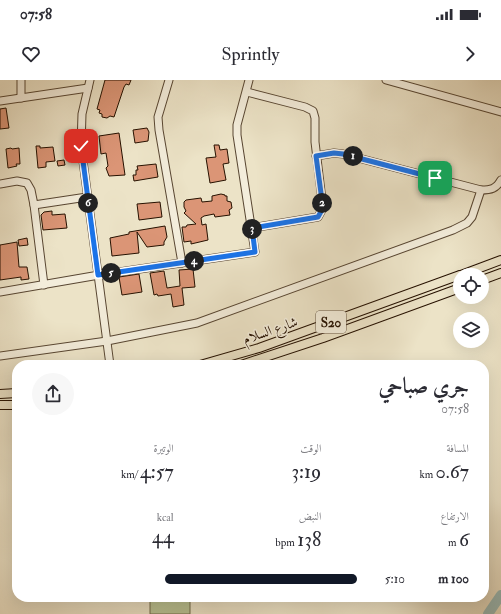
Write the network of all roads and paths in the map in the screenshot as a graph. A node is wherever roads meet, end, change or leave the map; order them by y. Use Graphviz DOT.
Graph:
graph roads {
  1 [pos="21,80"];
  2 [pos="90,80"];
  3 [pos="169,80"];
  4 [pos="249,80"];
  5 [pos="386,80"];
  6 [pos="88,88"];
  7 [pos="247,92"];
  8 [pos="21,98"];
  9 [pos="0,101"];
  10 [pos="501,112"];
  11 [pos="316,156"];
  12 [pos="501,180"];
  13 [pos="0,184"];
  14 [pos="481,190"];
  15 [pos="87,197"];
  16 [pos="34,205"];
  17 [pos="252,228"];
  18 [pos="501,260"];
  19 [pos="182,262"];
  20 [pos="479,268"];
  21 [pos="501,273"];
  22 [pos="98,275"];
  23 [pos="489,277"];
  24 [pos="453,278"];
  25 [pos="44,284"];
  26 [pos="453,291"];
  27 [pos="0,292"];
  28 [pos="107,341"];
  29 [pos="0,356"];
  30 [pos="264,357"];
  31 [pos="109,360"];
  32 [pos="217,360"];
  33 [pos="255,360"];
  34 [pos="260,360"];
  35 [pos="0,394"];
  36 [pos="12,394"];
  37 [pos="0,405"];
  38 [pos="12,405"];
  1 -- 8 [label="street"];
  2 -- 6 [label="street"];
  3 -- 19 [label="street"];
  4 -- 7 [label="street"];
  5 -- 10 [label="street"];
  6 -- 8 [label="street"];
  6 -- 15 [label="street"];
  7 -- 11 [label="street"];
  7 -- 17 [label="street"];
  8 -- 9 [label="street"];
  11 -- 14 [label="street"];
  11 -- 17 [label="street"];
  12 -- 14 [label="street"];
  13 -- 16 [label="street"];
  14 -- 28 [label="street"];
  15 -- 16 [label="street"];
  15 -- 22 [label="street"];
  16 -- 25 [label="street"];
  17 -- 19 [label="street"];
  18 -- 20 [label="main road, شارع السلام / S20"];
  19 -- 22 [label="street"];
  21 -- 23 [label="main road"];
  22 -- 25 [label="street"];
  22 -- 28 [label="street"];
  24 -- 32 [label="main road, شارع السلام / S20"];
  25 -- 27 [label="street"];
  26 -- 30 [label="main road, شارع السلام / S20"];
  28 -- 29 [label="street"];
  28 -- 31 [label="street"];
  30 -- 33 [label="main road, شارع السلام / S20"];
  30 -- 34 [label="main road"];
  35 -- 36 [label="main road"];
  37 -- 38 [label="main road"];
}
